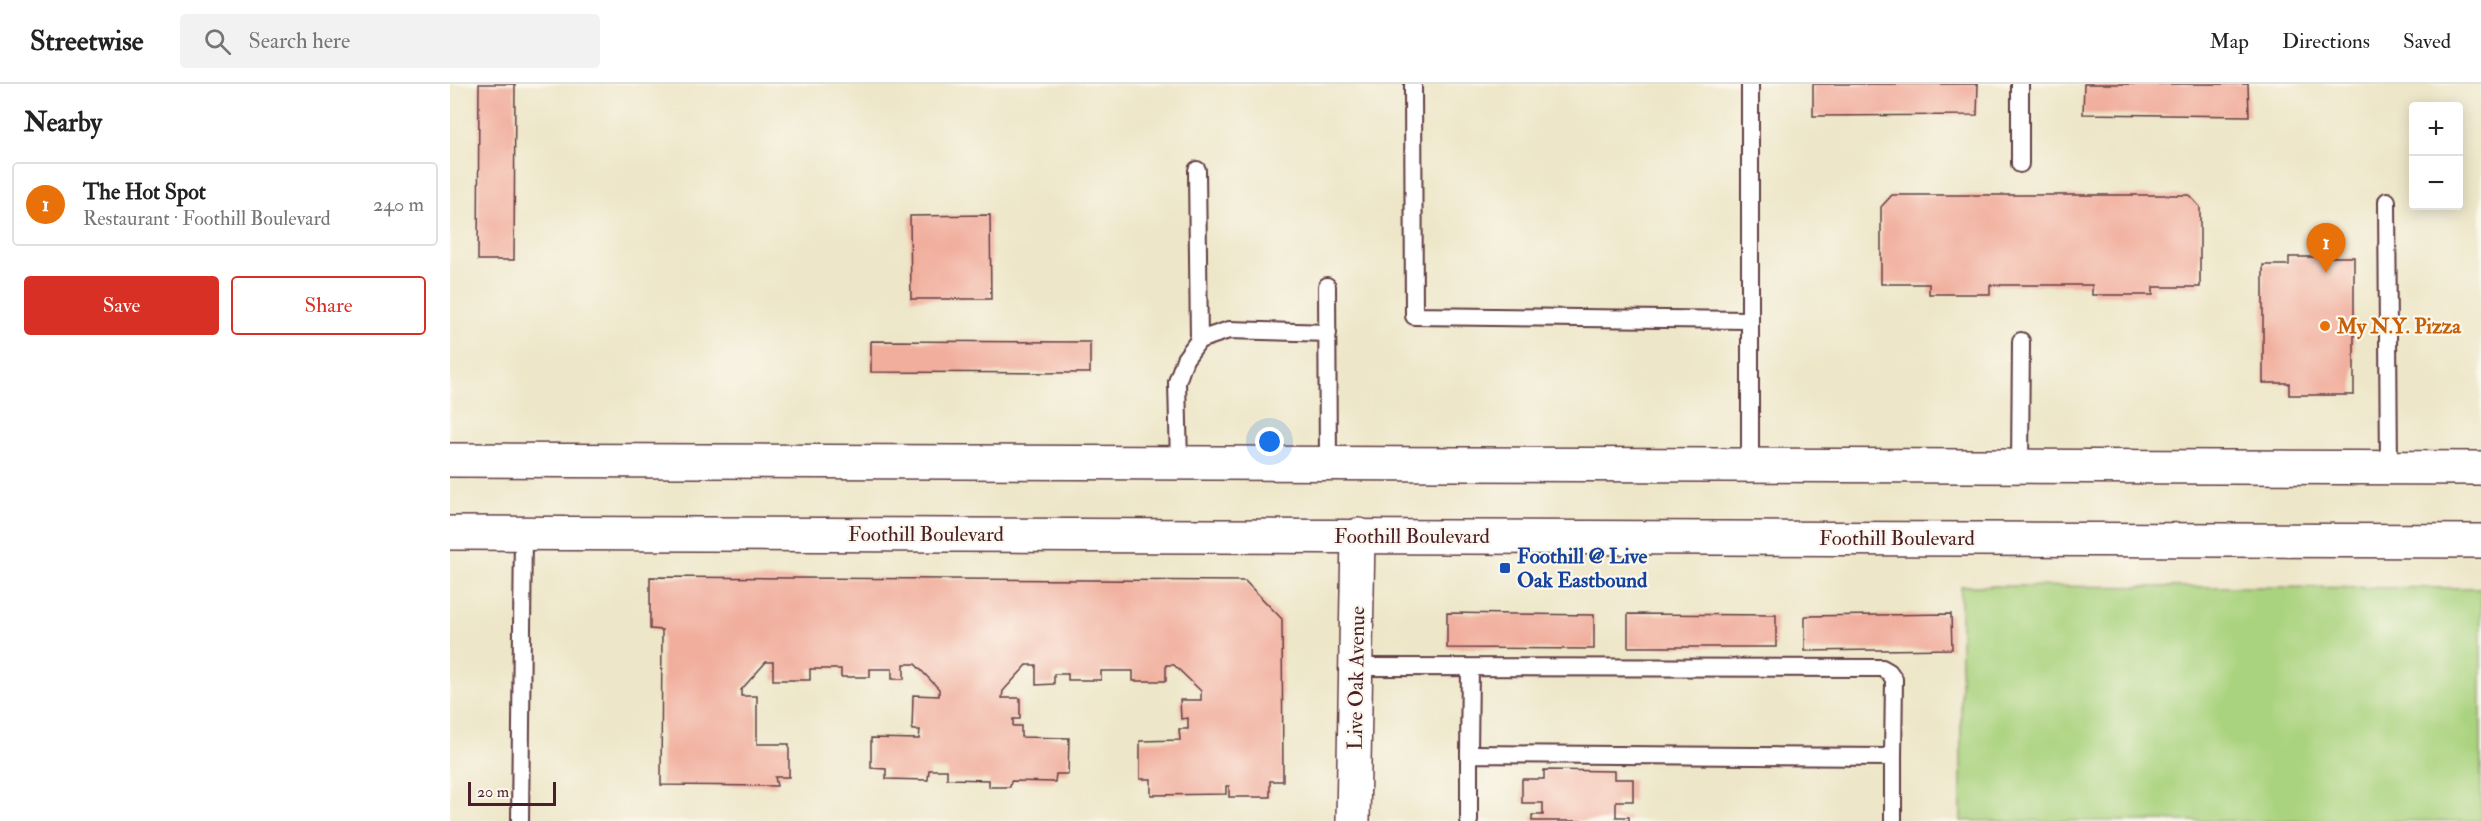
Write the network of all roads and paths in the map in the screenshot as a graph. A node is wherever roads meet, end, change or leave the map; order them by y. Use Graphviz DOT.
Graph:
graph roads {
  1 [pos="1413,84"];
  2 [pos="1750,84"];
  3 [pos="2020,84"];
  4 [pos="2020,164"];
  5 [pos="1197,170"];
  6 [pos="2387,201"];
  7 [pos="1327,286"];
  8 [pos="1749,320"];
  9 [pos="1328,333"];
  10 [pos="1198,340"];
  11 [pos="2021,341"];
  12 [pos="450,460"];
  13 [pos="1179,463"];
  14 [pos="1328,463"];
  15 [pos="1750,465"];
  16 [pos="2020,466"];
  17 [pos="2389,468"];
  18 [pos="2481,468"];
  19 [pos="450,533"];
  20 [pos="523,533"];
  21 [pos="1358,535"];
  22 [pos="2481,541"];
  23 [pos="1356,668"];
  24 [pos="1470,668"];
  25 [pos="1469,754"];
  26 [pos="1893,758"];
  27 [pos="520,821"];
  28 [pos="1353,821"];
  29 [pos="1468,821"];
  30 [pos="1893,821"];
  1 -- 8 [label="lane"];
  2 -- 8 [label="lane"];
  3 -- 4 [label="lane"];
  5 -- 10 [label="lane"];
  6 -- 17 [label="lane"];
  7 -- 9 [label="lane"];
  8 -- 15 [label="lane"];
  9 -- 10 [label="lane"];
  9 -- 14 [label="lane"];
  10 -- 13 [label="lane"];
  11 -- 16 [label="lane"];
  12 -- 13 [label="main road"];
  13 -- 14 [label="main road"];
  14 -- 15 [label="main road"];
  15 -- 16 [label="main road"];
  16 -- 17 [label="main road"];
  17 -- 18 [label="main road"];
  19 -- 20 [label="main road, Foothill Boulevard"];
  20 -- 21 [label="main road, Foothill Boulevard"];
  20 -- 27 [label="lane"];
  21 -- 22 [label="main road, Foothill Boulevard"];
  21 -- 23 [label="main road, Live Oak Avenue"];
  23 -- 24 [label="lane"];
  23 -- 28 [label="main road, Live Oak Avenue"];
  24 -- 25 [label="lane"];
  24 -- 26 [label="lane"];
  25 -- 26 [label="lane"];
  25 -- 29 [label="lane"];
  26 -- 30 [label="lane"];
}
